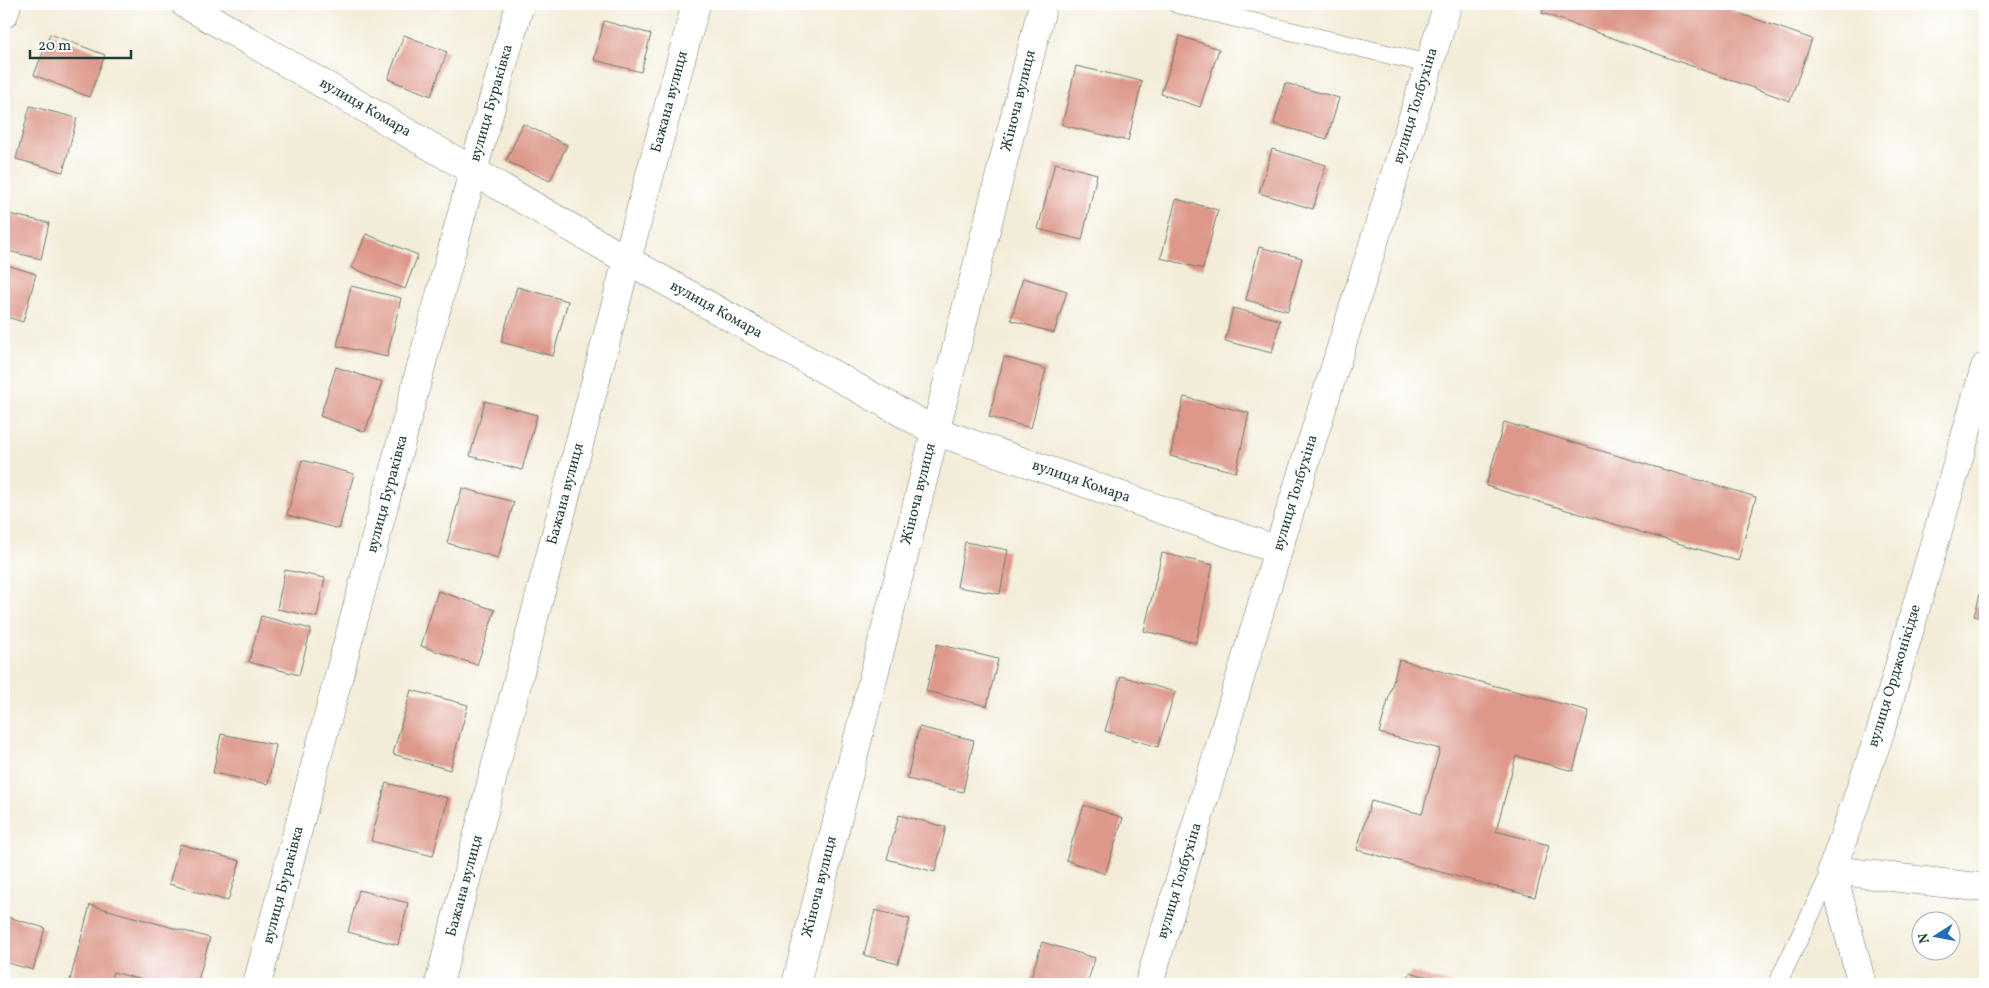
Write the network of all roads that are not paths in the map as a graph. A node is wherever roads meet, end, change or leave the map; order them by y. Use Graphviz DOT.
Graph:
graph roads {
  1 [pos="7,4"];
  2 [pos="185,4"];
  3 [pos="520,4"];
  4 [pos="696,4"];
  5 [pos="1043,4"];
  6 [pos="1177,4"];
  7 [pos="1448,4"];
  8 [pos="4,14"];
  9 [pos="1428,64"];
  10 [pos="473,171"];
  11 [pos="627,260"];
  12 [pos="1985,367"];
  13 [pos="934,431"];
  14 [pos="1278,550"];
  15 [pos="1832,870"];
  16 [pos="1985,888"];
  17 [pos="257,984"];
  18 [pos="439,984"];
  19 [pos="796,984"];
  20 [pos="1149,984"];
  21 [pos="1777,984"];
  22 [pos="1862,984"];
  1 -- 8 [label="street"];
  2 -- 10 [label="street, вулиця Комара"];
  3 -- 10 [label="street, вулиця Бураківка"];
  4 -- 11 [label="street, Бажана вулиця"];
  5 -- 13 [label="street, Жіноча вулиця"];
  6 -- 9 [label="lane"];
  7 -- 9 [label="street, вулиця Толбухіна"];
  9 -- 14 [label="street, вулиця Толбухіна"];
  10 -- 11 [label="street, вулиця Комара"];
  10 -- 17 [label="street, вулиця Бураківка"];
  11 -- 13 [label="street, вулиця Комара"];
  11 -- 18 [label="street, Бажана вулиця"];
  12 -- 15 [label="street, вулиця Орджонікідзе"];
  13 -- 14 [label="street, вулиця Комара"];
  13 -- 19 [label="street, Жіноча вулиця"];
  14 -- 20 [label="street, вулиця Толбухіна"];
  15 -- 16 [label="street"];
  15 -- 21 [label="lane"];
  15 -- 22 [label="street"];
}
